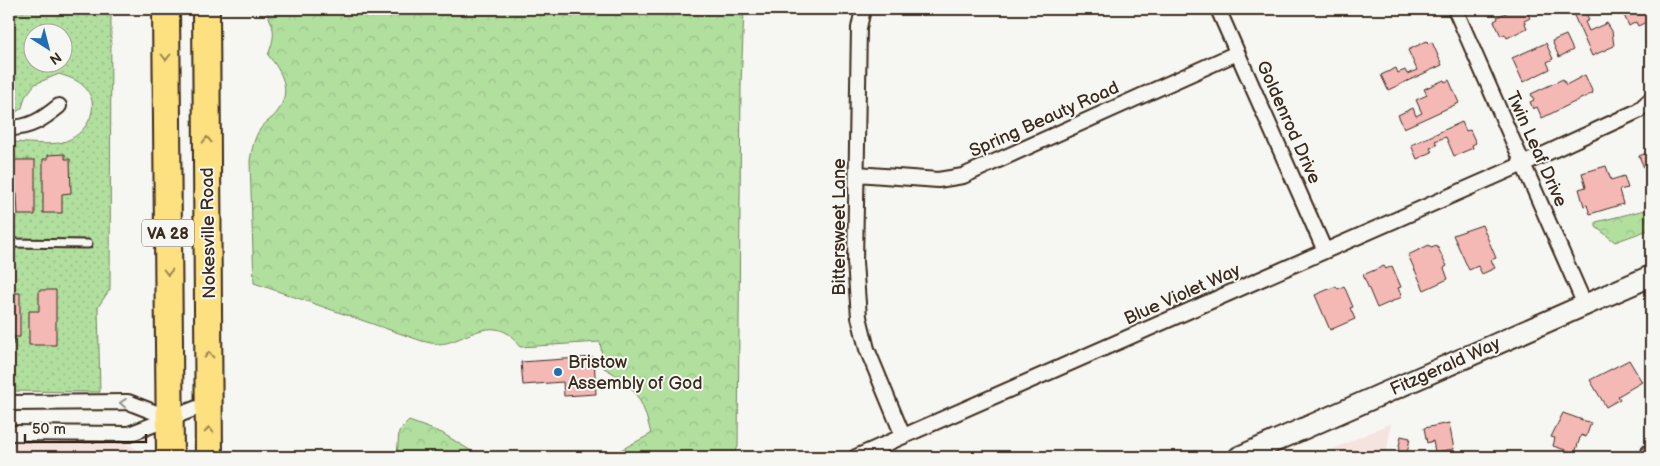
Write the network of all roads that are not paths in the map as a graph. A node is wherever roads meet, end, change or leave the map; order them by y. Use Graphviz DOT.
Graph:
graph roads {
  1 [pos="166,9"];
  2 [pos="206,9"];
  3 [pos="863,9"];
  4 [pos="1218,9"];
  5 [pos="1455,9"];
  6 [pos="1238,53"];
  7 [pos="1651,99"];
  8 [pos="59,106"];
  9 [pos="9,128"];
  10 [pos="1523,164"];
  11 [pos="857,174"];
  12 [pos="9,243"];
  13 [pos="88,244"];
  14 [pos="1325,251"];
  15 [pos="1651,276"];
  16 [pos="1585,305"];
  17 [pos="9,403"];
  18 [pos="210,403"];
  19 [pos="170,418"];
  20 [pos="9,433"];
  21 [pos="903,436"];
  22 [pos="170,457"];
  23 [pos="209,457"];
  24 [pos="856,457"];
  25 [pos="1239,457"];
  1 -- 19 [label="highway, VA 28, one-way"];
  18 -- 2 [label="highway, Nokesville Road / VA 28, one-way"];
  3 -- 11 [label="street, Bittersweet Lane"];
  4 -- 6 [label="street, Goldenrod Drive"];
  5 -- 10 [label="street, Twin Leaf Drive"];
  6 -- 11 [label="street, Spring Beauty Road"];
  6 -- 14 [label="street, Goldenrod Drive"];
  7 -- 10 [label="street, Blue Violet Way"];
  8 -- 9 [label="street"];
  10 -- 14 [label="street, Blue Violet Way"];
  10 -- 16 [label="street, Twin Leaf Drive"];
  11 -- 21 [label="street, Bittersweet Lane"];
  12 -- 13 [label="lane"];
  14 -- 21 [label="street, Blue Violet Way"];
  15 -- 16 [label="street, Fitzgerald Way"];
  16 -- 25 [label="street, Fitzgerald Way"];
  19 -- 17 [label="street, one-way"];
  18 -- 19 [label="street"];
  23 -- 18 [label="highway, Nokesville Road / VA 28, one-way"];
  19 -- 20 [label="street"];
  19 -- 22 [label="highway, VA 28"];
  21 -- 24 [label="street, Blue Violet Way"];
}
